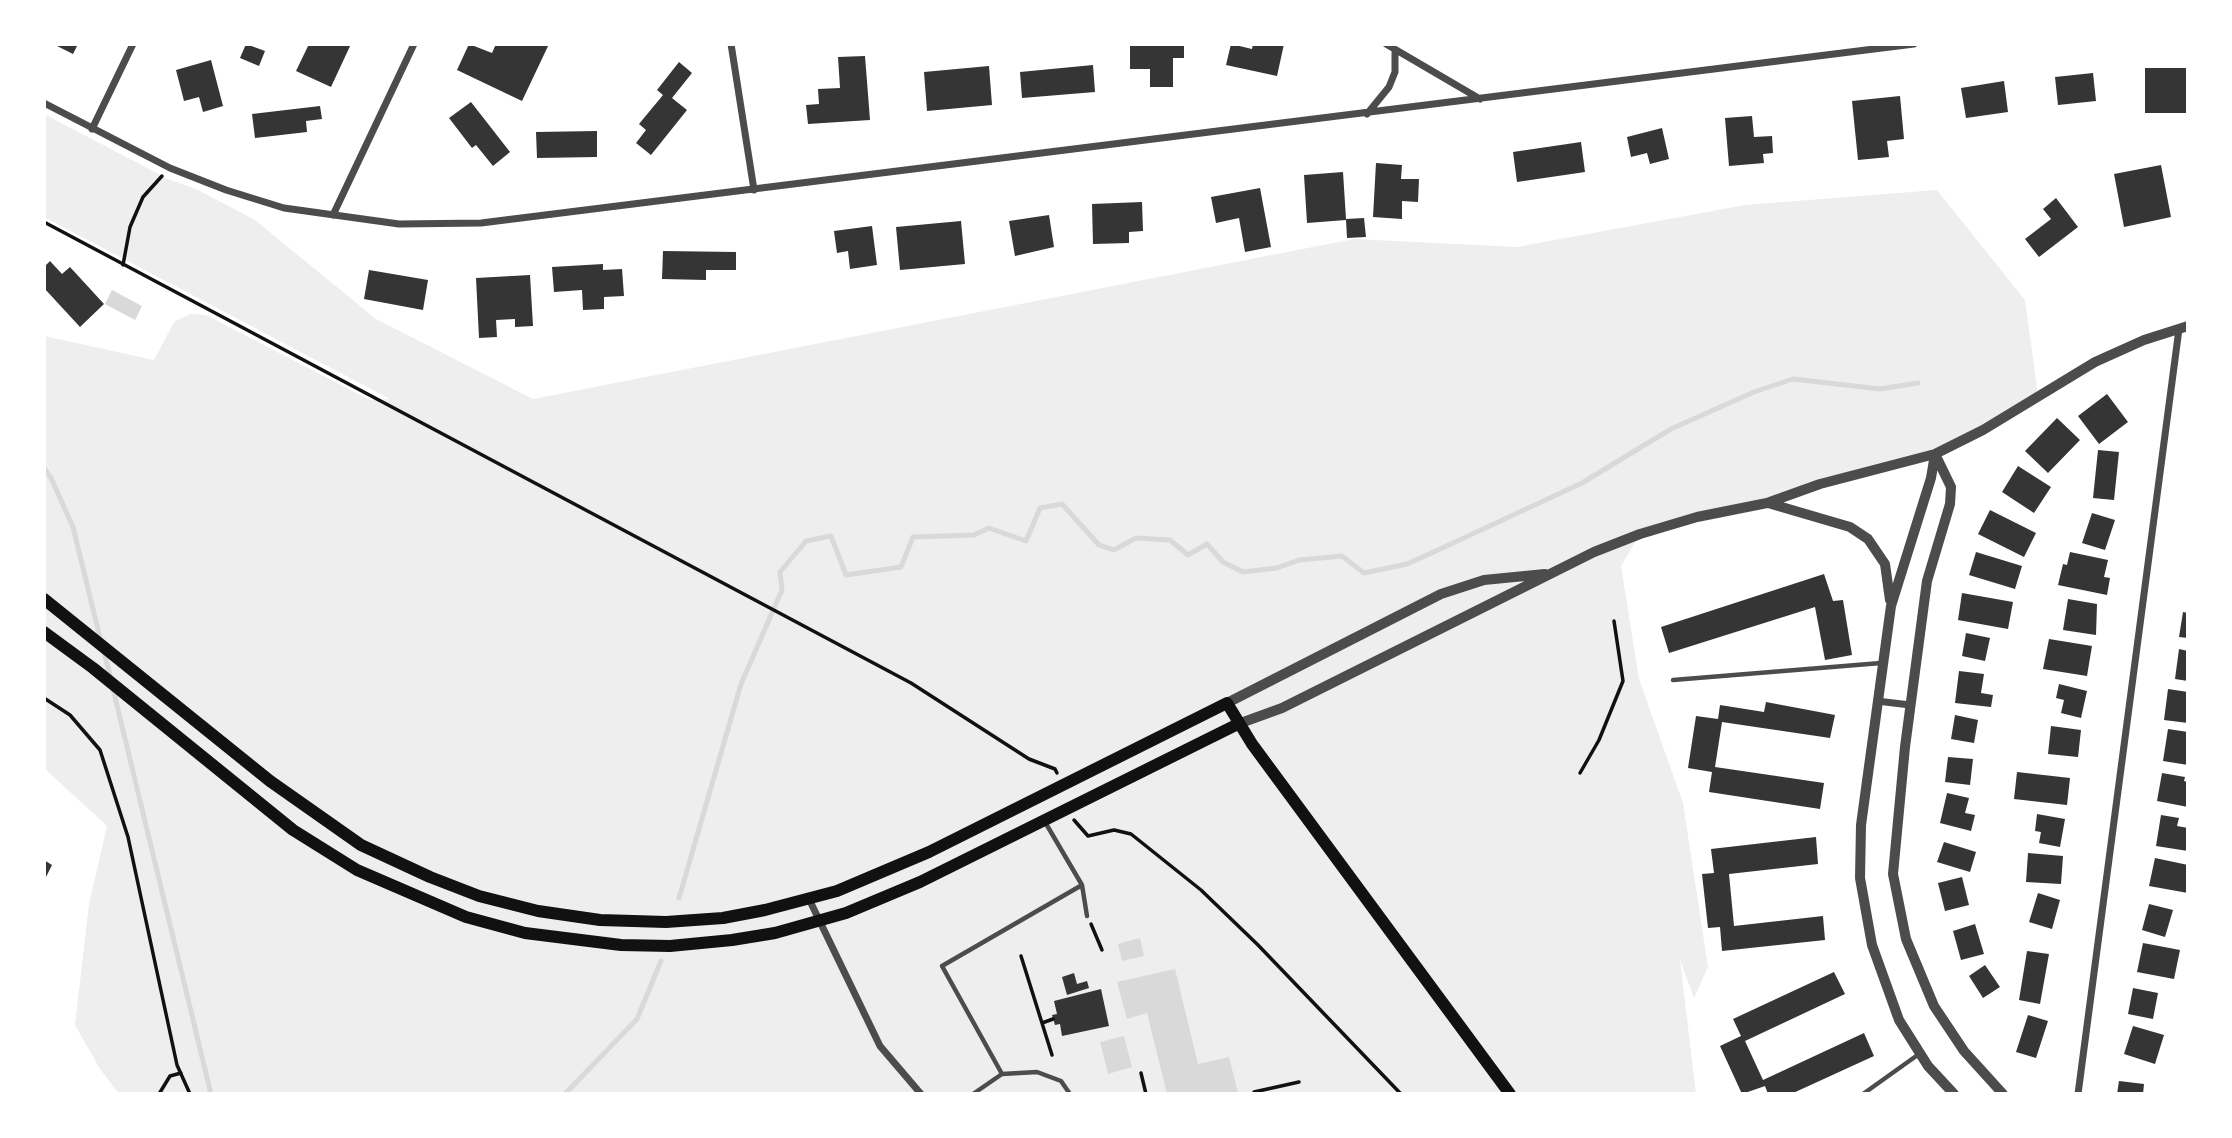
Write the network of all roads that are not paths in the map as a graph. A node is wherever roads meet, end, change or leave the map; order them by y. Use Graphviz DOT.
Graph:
graph roads {
  1 [pos="133,44"];
  2 [pos="414,44"];
  3 [pos="731,44"];
  4 [pos="1386,44"];
  5 [pos="1914,44"];
  6 [pos="1885,46"];
  7 [pos="1395,51"];
  8 [pos="1481,100"];
  9 [pos="44,103"];
  10 [pos="1367,114"];
  11 [pos="92,129"];
  12 [pos="754,190"];
  13 [pos="333,215"];
  14 [pos="2184,327"];
  15 [pos="1935,454"];
  16 [pos="1767,503"];
  17 [pos="1552,573"];
  18 [pos="44,599"];
  19 [pos="1891,606"];
  20 [pos="44,632"];
  21 [pos="1882,663"];
  22 [pos="1673,680"];
  23 [pos="1877,701"];
  24 [pos="1227,704"];
  25 [pos="1910,705"];
  26 [pos="1238,724"];
  27 [pos="1045,821"];
  28 [pos="1082,885"];
  29 [pos="809,899"];
  30 [pos="1087,916"];
  31 [pos="820,922"];
  32 [pos="1920,1054"];
  33 [pos="1002,1074"];
  34 [pos="921,1094"];
  35 [pos="973,1094"];
  36 [pos="1070,1094"];
  37 [pos="1510,1094"];
  38 [pos="1863,1094"];
  39 [pos="1954,1094"];
  40 [pos="2003,1094"];
  41 [pos="2078,1094"];
  1 -- 11 [label="street"];
  2 -- 13 [label="street"];
  3 -- 12 [label="street"];
  4 -- 7 [label="street"];
  5 -- 6 [label="street"];
  6 -- 8 [label="street"];
  7 -- 8 [label="street"];
  7 -- 10 [label="street"];
  8 -- 10 [label="street"];
  9 -- 11 [label="street"];
  10 -- 12 [label="street"];
  11 -- 13 [label="street"];
  12 -- 13 [label="street"];
  14 -- 15 [label="street"];
  14 -- 41 [label="street"];
  15 -- 16 [label="street"];
  15 -- 19 [label="street"];
  15 -- 25 [label="street"];
  16 -- 17 [label="street"];
  16 -- 19 [label="street"];
  17 -- 24 [label="street"];
  17 -- 26 [label="street"];
  18 -- 29 [label="main road"];
  19 -- 21 [label="street"];
  20 -- 31 [label="main road"];
  21 -- 22 [label="lane"];
  21 -- 23 [label="street"];
  23 -- 25 [label="street"];
  23 -- 32 [label="street"];
  24 -- 26 [label="main road"];
  24 -- 29 [label="main road"];
  25 -- 40 [label="street"];
  26 -- 27 [label="main road"];
  26 -- 37 [label="main road"];
  27 -- 28 [label="lane"];
  27 -- 31 [label="main road"];
  28 -- 30 [label="lane"];
  28 -- 33 [label="lane"];
  29 -- 31 [label="street"];
  31 -- 34 [label="street"];
  32 -- 38 [label="lane"];
  32 -- 39 [label="street"];
  33 -- 35 [label="lane"];
  33 -- 36 [label="lane"];
}
